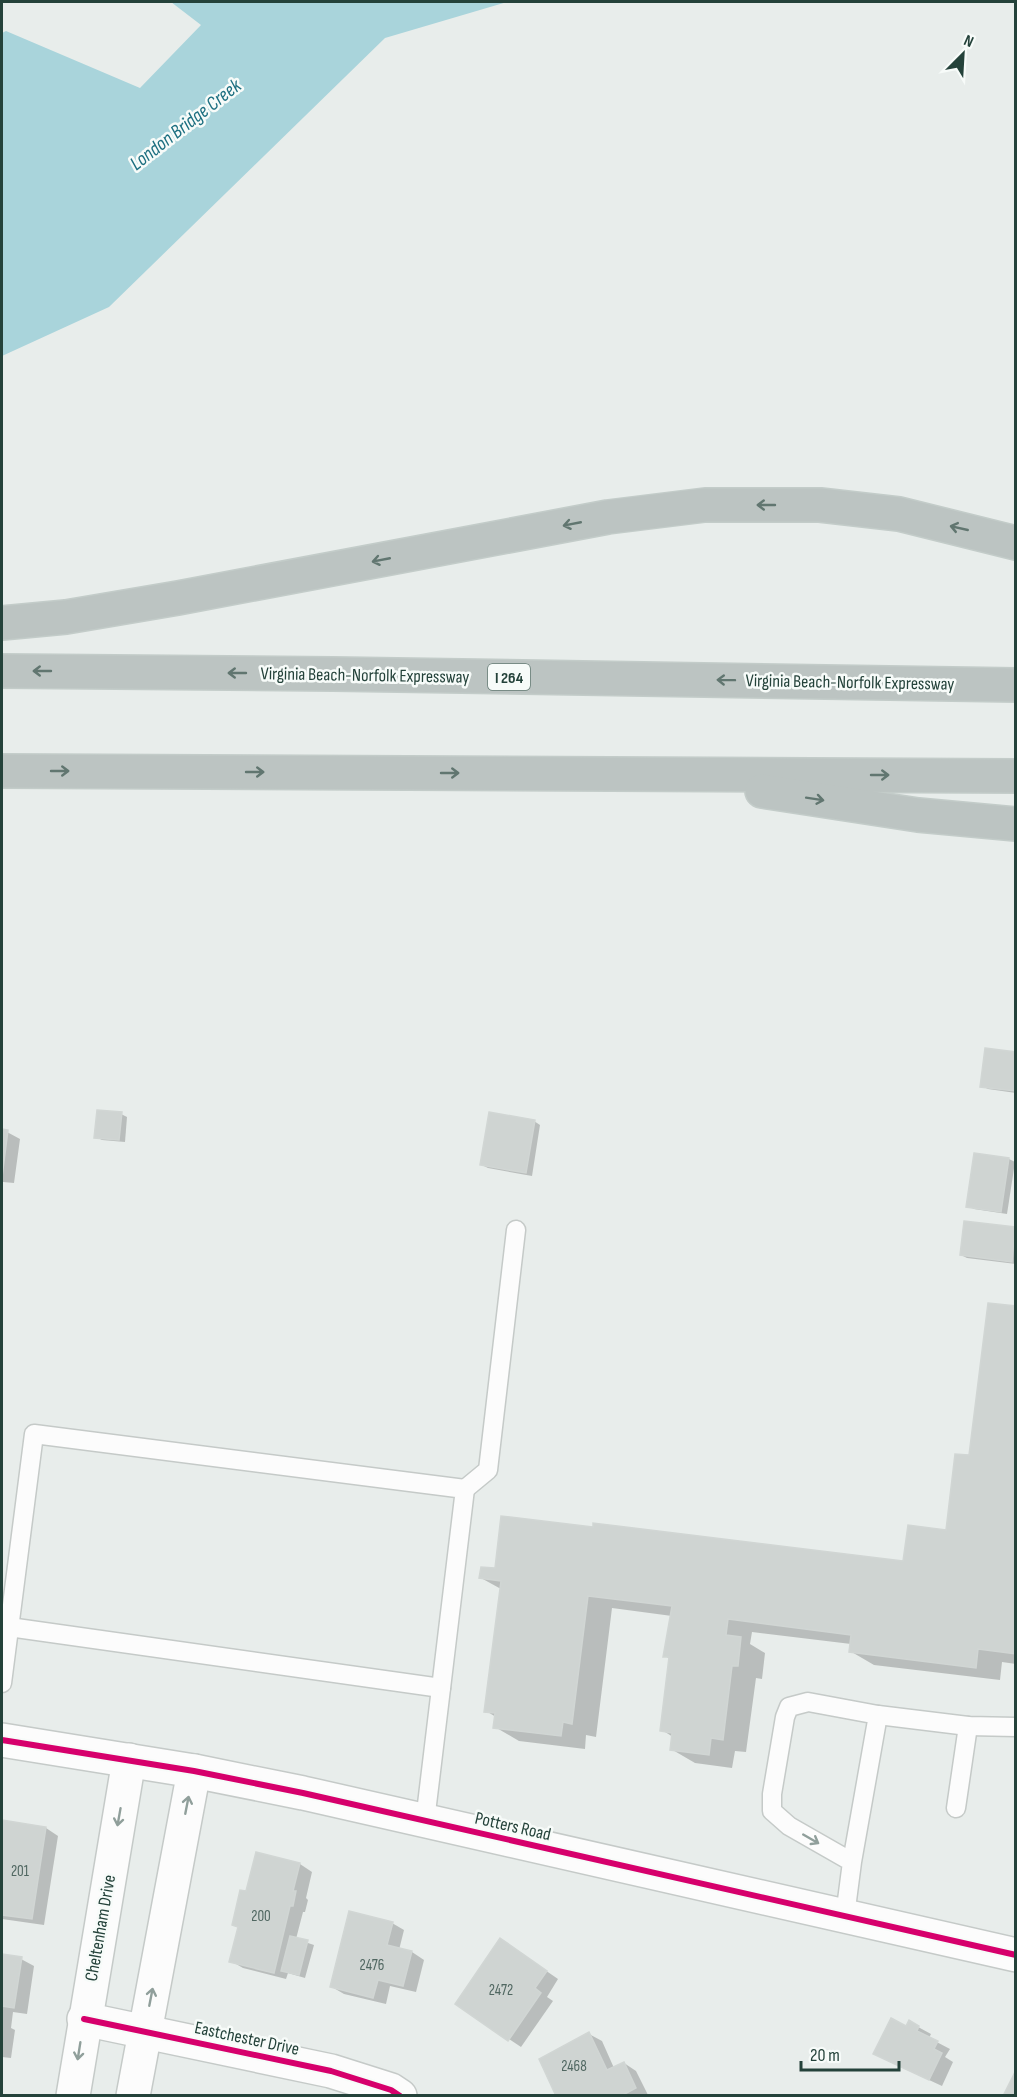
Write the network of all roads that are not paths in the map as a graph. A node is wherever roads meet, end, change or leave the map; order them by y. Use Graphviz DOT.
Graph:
graph roads {
  1 [pos="1016,543"];
  2 [pos="2,623"];
  3 [pos="2,671"];
  4 [pos="1016,685"];
  5 [pos="2,771"];
  6 [pos="654,774"];
  7 [pos="1016,776"];
  8 [pos="1016,824"];
  9 [pos="516,1230"];
  10 [pos="465,1489"];
  11 [pos="9,1627"];
  12 [pos="2,1683"];
  13 [pos="441,1688"];
  14 [pos="878,1715"];
  15 [pos="968,1726"];
  16 [pos="1016,1727"];
  17 [pos="2,1740"];
  18 [pos="129,1760"];
  19 [pos="194,1771"];
  20 [pos="956,1808"];
  21 [pos="425,1821"];
  22 [pos="852,1862"];
  23 [pos="845,1916"];
  24 [pos="1016,1955"];
  25 [pos="84,2019"];
  26 [pos="145,2031"];
  27 [pos="73,2096"];
  28 [pos="133,2096"];
  29 [pos="400,2096"];
  1 -- 2 [label="highway, one-way"];
  4 -- 3 [label="highway, Virginia Beach-Norfolk Expressway / I 264, one-way"];
  5 -- 6 [label="highway, one-way"];
  6 -- 7 [label="highway, one-way"];
  6 -- 8 [label="highway, one-way"];
  9 -- 10 [label="lane"];
  10 -- 11 [label="lane"];
  10 -- 13 [label="lane"];
  11 -- 12 [label="lane"];
  11 -- 13 [label="lane"];
  13 -- 21 [label="lane"];
  14 -- 15 [label="lane"];
  14 -- 22 [label="lane"];
  14 -- 22 [label="lane, one-way"];
  15 -- 16 [label="lane"];
  15 -- 20 [label="lane"];
  17 -- 18 [label="street, Potters Road"];
  18 -- 19 [label="street, Potters Road"];
  18 -- 25 [label="street, Cheltenham Drive, one-way"];
  19 -- 21 [label="street, Potters Road"];
  26 -- 19 [label="street, one-way"];
  21 -- 23 [label="street, Potters Road"];
  22 -- 23 [label="lane"];
  23 -- 24 [label="street, Potters Road"];
  25 -- 26 [label="street, Eastchester Drive"];
  25 -- 27 [label="street, Cheltenham Drive, one-way"];
  26 -- 28 [label="street"];
  26 -- 29 [label="street, Eastchester Drive"];
}
